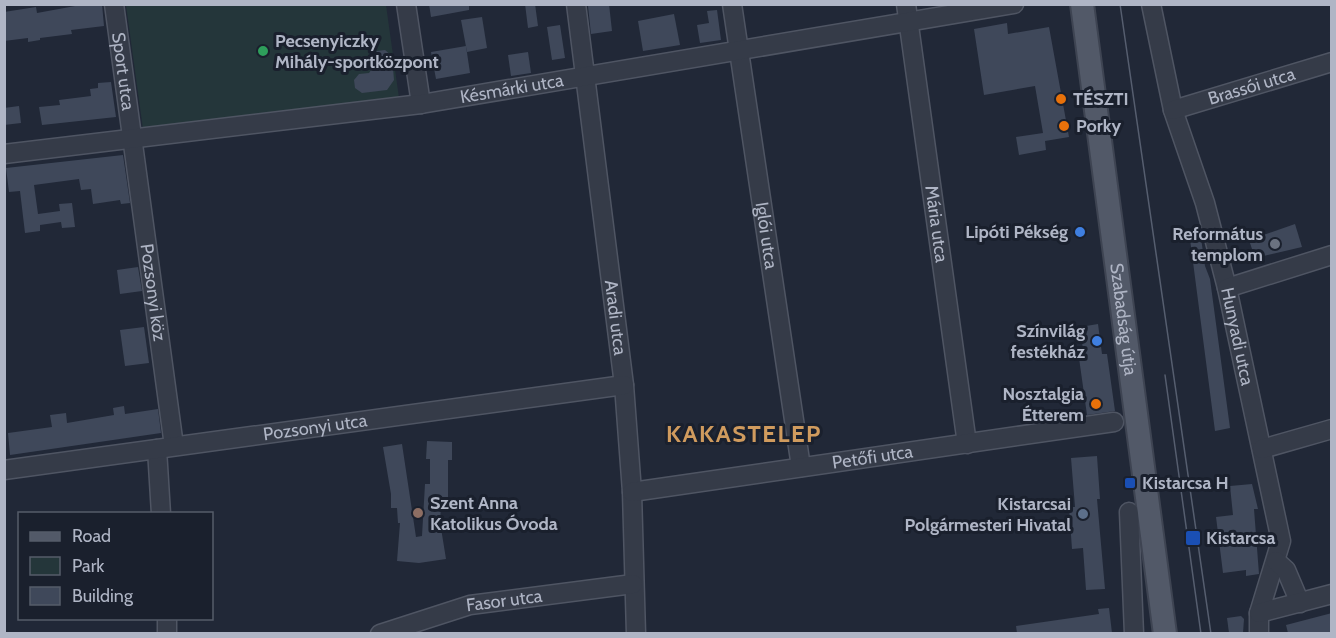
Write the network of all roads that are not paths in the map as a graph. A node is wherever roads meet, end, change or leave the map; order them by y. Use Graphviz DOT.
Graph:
graph roads {
  1 [pos="114,4"];
  2 [pos="406,4"];
  3 [pos="576,4"];
  4 [pos="732,4"];
  5 [pos="1014,4"];
  6 [pos="1082,4"];
  7 [pos="1151,4"];
  8 [pos="908,14"];
  9 [pos="738,53"];
  10 [pos="1332,62"];
  11 [pos="586,76"];
  12 [pos="421,104"];
  13 [pos="1173,110"];
  14 [pos="131,138"];
  15 [pos="4,154"];
  16 [pos="1332,255"];
  17 [pos="1227,288"];
  18 [pos="624,385"];
  19 [pos="1114,422"];
  20 [pos="1332,429"];
  21 [pos="967,444"];
  22 [pos="165,448"];
  23 [pos="1262,449"];
  24 [pos="801,467"];
  25 [pos="4,470"];
  26 [pos="632,492"];
  27 [pos="161,512"];
  28 [pos="1129,512"];
  29 [pos="1276,561"];
  30 [pos="633,584"];
  31 [pos="1332,594"];
  32 [pos="1300,603"];
  33 [pos="1259,613"];
  34 [pos="380,633"];
  35 [pos="636,633"];
  36 [pos="1134,633"];
  37 [pos="1164,633"];
  38 [pos="1259,633"];
  1 -- 14 [label="street, Sport utca"];
  2 -- 12 [label="street"];
  3 -- 11 [label="street, Aradi utca"];
  4 -- 9 [label="street, Iglói utca"];
  5 -- 8 [label="street, Késmárki utca"];
  6 -- 37 [label="main road, Szabadság útja"];
  7 -- 13 [label="street, Hunyadi utca"];
  8 -- 9 [label="street, Késmárki utca"];
  8 -- 21 [label="street, Mária utca"];
  9 -- 11 [label="street, Késmárki utca"];
  9 -- 24 [label="street, Iglói utca"];
  10 -- 13 [label="street, Brassói utca"];
  11 -- 12 [label="street, Késmárki utca"];
  11 -- 18 [label="street, Aradi utca"];
  12 -- 14 [label="street, Késmárki utca"];
  13 -- 17 [label="street, Hunyadi utca"];
  14 -- 15 [label="street, Késmárki utca"];
  14 -- 22 [label="street, Pozsonyi köz"];
  16 -- 17 [label="street"];
  17 -- 23 [label="street, Hunyadi utca"];
  18 -- 22 [label="street, Pozsonyi utca"];
  18 -- 26 [label="street, Aradi utca"];
  19 -- 21 [label="street, Petőfi utca"];
  20 -- 23 [label="street"];
  21 -- 24 [label="street, Petőfi utca"];
  22 -- 25 [label="street, Pozsonyi utca"];
  22 -- 27 [label="street, Pozsonyi köz"];
  23 -- 29 [label="street, Hunyadi utca"];
  24 -- 26 [label="street, Petőfi utca"];
  26 -- 30 [label="street, Aradi utca"];
  28 -- 36 [label="street"];
  29 -- 32 [label="street"];
  29 -- 33 [label="street, Hunyadi utca"];
  30 -- 34 [label="street, Fasor utca"];
  30 -- 35 [label="street, Aradi utca"];
  31 -- 32 [label="street"];
  32 -- 33 [label="street"];
  33 -- 38 [label="street, Hunyadi utca"];
}
